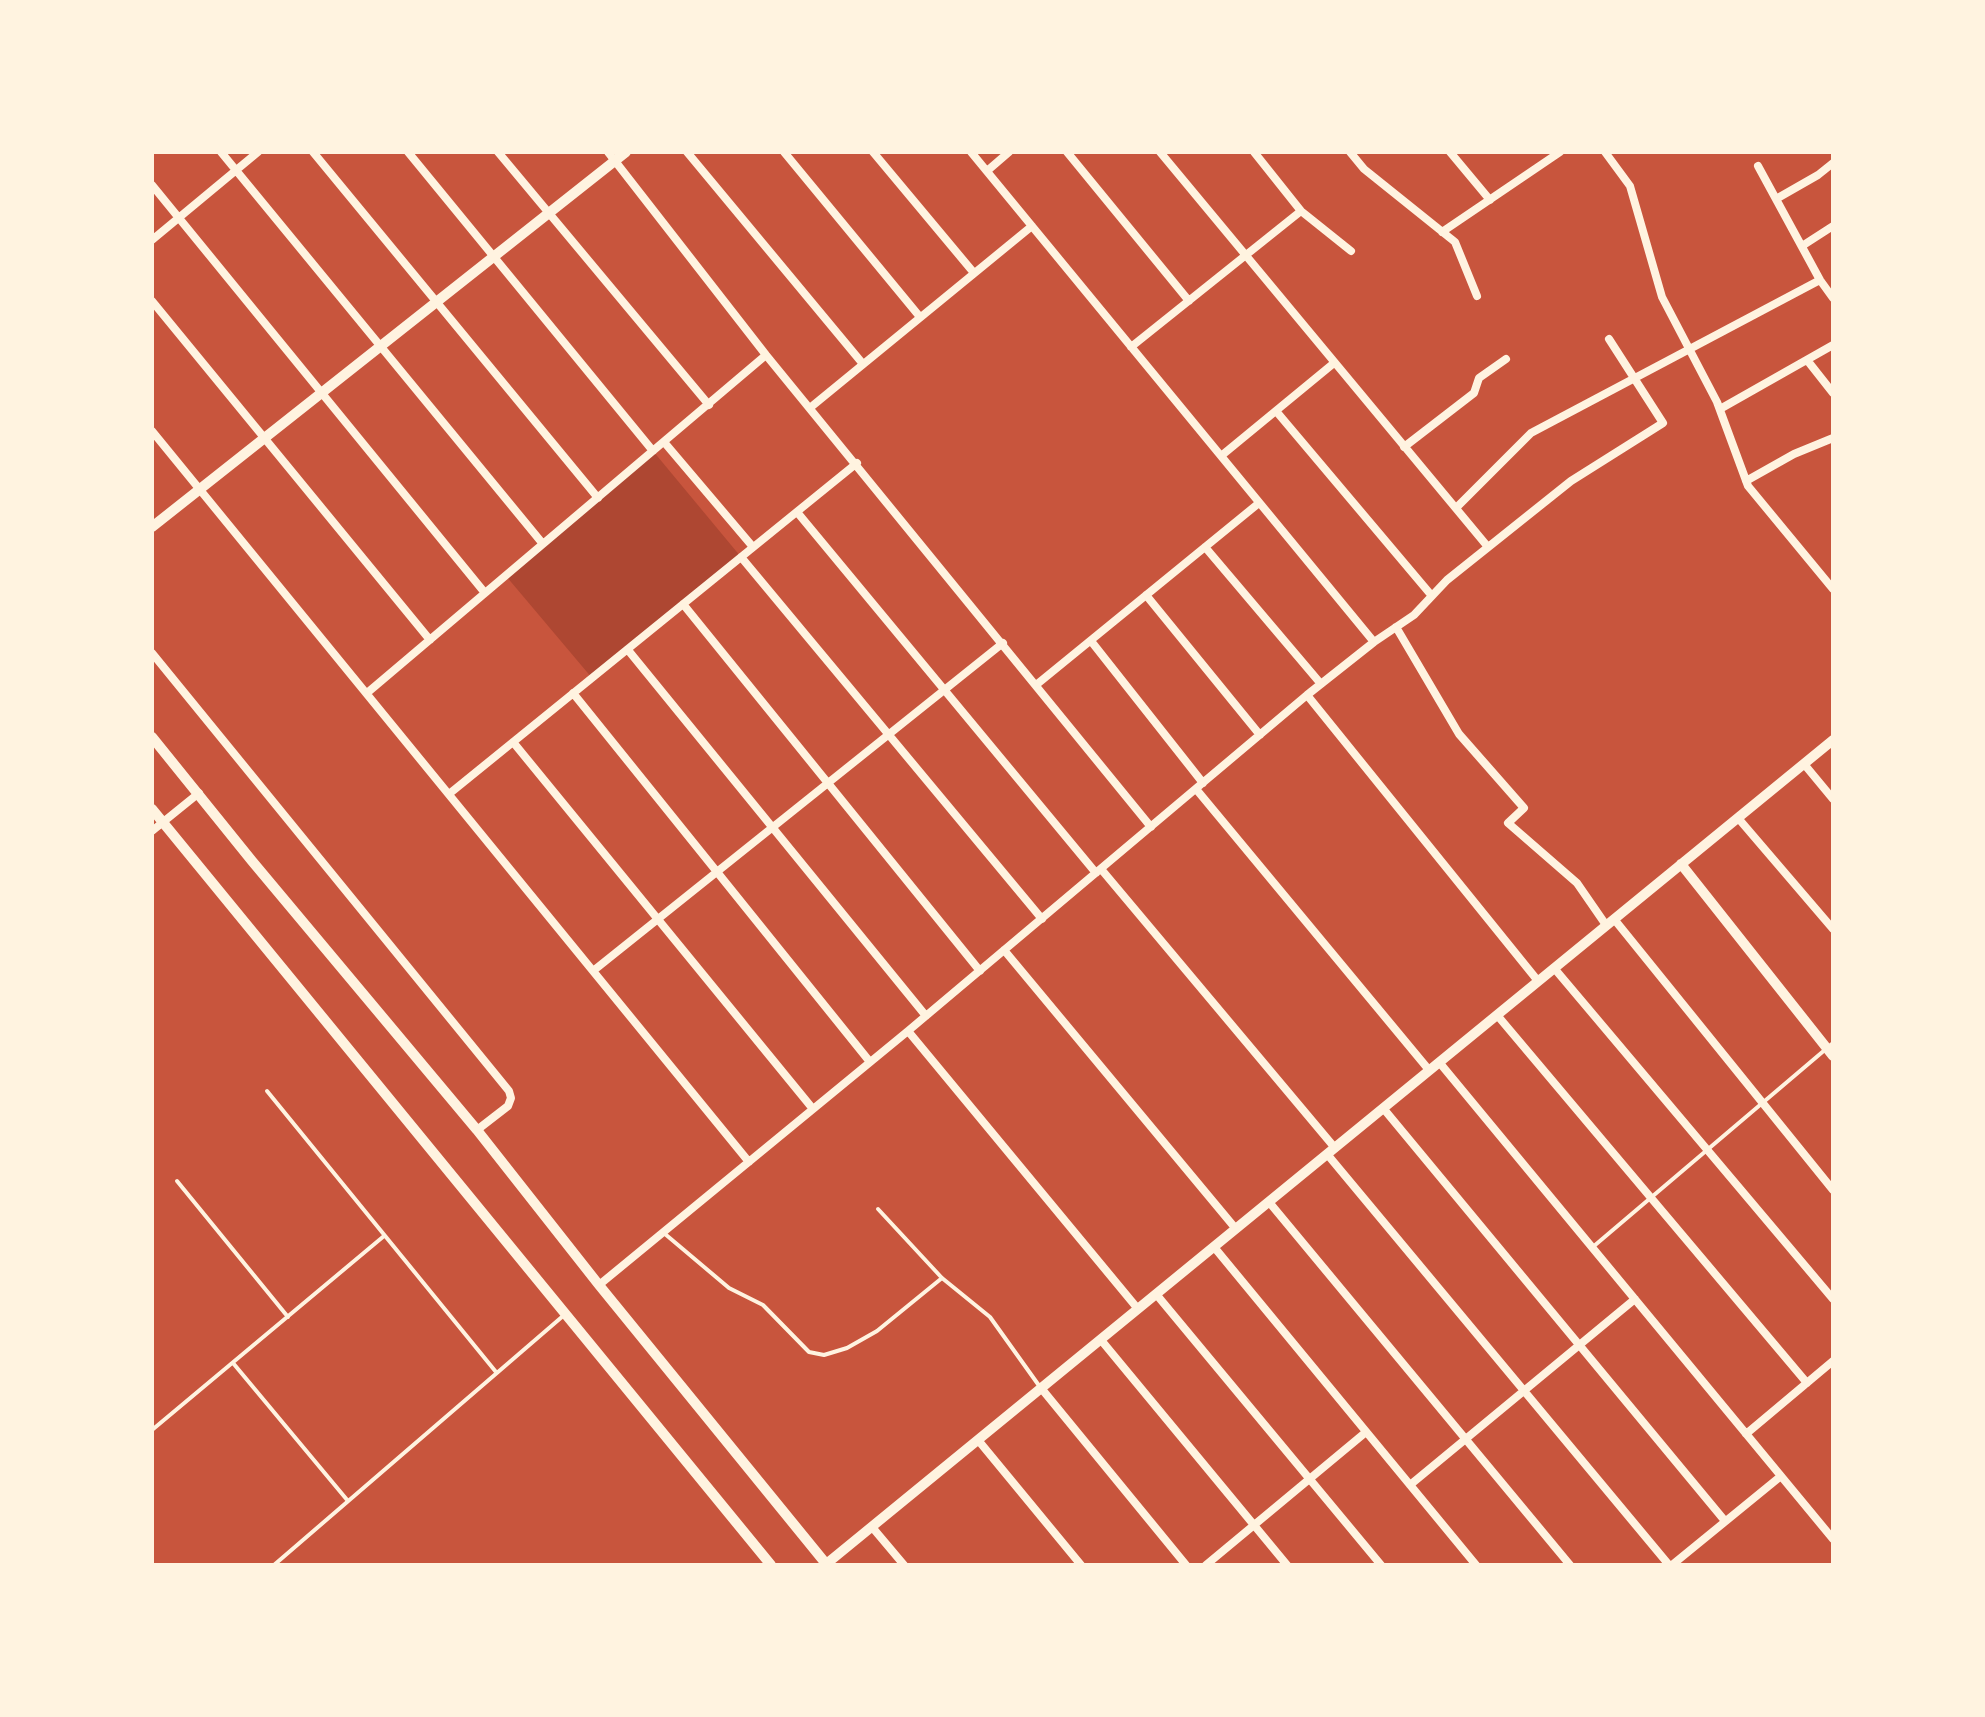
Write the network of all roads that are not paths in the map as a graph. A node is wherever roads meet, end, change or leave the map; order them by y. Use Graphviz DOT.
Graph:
graph roads {
  1 [pos="221,152"];
  2 [pos="258,152"];
  3 [pos="313,152"];
  4 [pos="408,152"];
  5 [pos="498,152"];
  6 [pos="626,152"];
  7 [pos="687,152"];
  8 [pos="784,152"];
  9 [pos="873,152"];
  10 [pos="971,152"];
  11 [pos="1009,152"];
  12 [pos="1067,152"];
  13 [pos="1160,152"];
  14 [pos="1254,152"];
  15 [pos="1350,152"];
  16 [pos="1450,152"];
  17 [pos="1560,152"];
  18 [pos="1605,152"];
  19 [pos="612,156"];
  20 [pos="1833,163"];
  21 [pos="1758,166"];
  22 [pos="236,170"];
  23 [pos="987,171"];
  24 [pos="152,185"];
  25 [pos="1776,199"];
  26 [pos="1490,200"];
  27 [pos="1301,211"];
  28 [pos="548,214"];
  29 [pos="179,218"];
  30 [pos="1032,226"];
  31 [pos="1833,226"];
  32 [pos="1442,232"];
  33 [pos="152,240"];
  34 [pos="1802,246"];
  35 [pos="1351,251"];
  36 [pos="495,256"];
  37 [pos="1245,256"];
  38 [pos="974,273"];
  39 [pos="1820,280"];
  40 [pos="1830,286"];
  41 [pos="1477,296"];
  42 [pos="1833,298"];
  43 [pos="152,301"];
  44 [pos="1189,301"];
  45 [pos="437,302"];
  46 [pos="920,317"];
  47 [pos="1609,339"];
  48 [pos="1833,345"];
  49 [pos="1131,347"];
  50 [pos="379,348"];
  51 [pos="1690,350"];
  52 [pos="766,355"];
  53 [pos="1506,359"];
  54 [pos="1807,360"];
  55 [pos="1334,363"];
  56 [pos="863,364"];
  57 [pos="1634,379"];
  58 [pos="323,392"];
  59 [pos="1833,393"];
  60 [pos="709,405"];
  61 [pos="811,407"];
  62 [pos="1720,409"];
  63 [pos="1276,411"];
  64 [pos="152,431"];
  65 [pos="265,438"];
  66 [pos="1833,438"];
  67 [pos="664,442"];
  68 [pos="1404,447"];
  69 [pos="653,451"];
  70 [pos="1221,456"];
  71 [pos="857,463"];
  72 [pos="1746,481"];
  73 [pos="200,489"];
  74 [pos="598,498"];
  75 [pos="1259,503"];
  76 [pos="1456,508"];
  77 [pos="797,512"];
  78 [pos="152,527"];
  79 [pos="543,544"];
  80 [pos="753,547"];
  81 [pos="1205,547"];
  82 [pos="1488,547"];
  83 [pos="741,557"];
  84 [pos="1833,589"];
  85 [pos="485,593"];
  86 [pos="1146,595"];
  87 [pos="1432,596"];
  88 [pos="683,604"];
  89 [pos="1396,627"];
  90 [pos="430,640"];
  91 [pos="1091,641"];
  92 [pos="1374,642"];
  93 [pos="1003,643"];
  94 [pos="628,650"];
  95 [pos="153,657"];
  96 [pos="1321,684"];
  97 [pos="1036,685"];
  98 [pos="944,690"];
  99 [pos="367,693"];
  100 [pos="573,693"];
  101 [pos="1307,695"];
  102 [pos="889,734"];
  103 [pos="1260,735"];
  104 [pos="152,737"];
  105 [pos="1833,740"];
  106 [pos="513,742"];
  107 [pos="1804,764"];
  108 [pos="828,783"];
  109 [pos="1200,786"];
  110 [pos="199,793"];
  111 [pos="449,794"];
  112 [pos="1833,799"];
  113 [pos="152,809"];
  114 [pos="1738,818"];
  115 [pos="163,822"];
  116 [pos="1151,827"];
  117 [pos="773,828"];
  118 [pos="152,831"];
  119 [pos="1681,864"];
  120 [pos="1098,871"];
  121 [pos="717,872"];
  122 [pos="1042,919"];
  123 [pos="658,920"];
  124 [pos="1610,922"];
  125 [pos="1833,929"];
  126 [pos="1004,950"];
  127 [pos="1554,968"];
  128 [pos="593,971"];
  129 [pos="980,971"];
  130 [pos="1538,981"];
  131 [pos="1497,1015"];
  132 [pos="926,1016"];
  133 [pos="908,1031"];
  134 [pos="1831,1049"];
  135 [pos="870,1062"];
  136 [pos="1439,1062"];
  137 [pos="1429,1070"];
  138 [pos="267,1091"];
  139 [pos="1762,1103"];
  140 [pos="1383,1108"];
  141 [pos="813,1109"];
  142 [pos="477,1130"];
  143 [pos="1707,1150"];
  144 [pos="1331,1151"];
  145 [pos="749,1162"];
  146 [pos="177,1181"];
  147 [pos="1833,1190"];
  148 [pos="1651,1197"];
  149 [pos="1269,1202"];
  150 [pos="878,1209"];
  151 [pos="1236,1229"];
  152 [pos="663,1233"];
  153 [pos="384,1236"];
  154 [pos="1214,1247"];
  155 [pos="1592,1247"];
  156 [pos="942,1278"];
  157 [pos="599,1285"];
  158 [pos="1156,1294"];
  159 [pos="1635,1299"];
  160 [pos="1833,1299"];
  161 [pos="1138,1309"];
  162 [pos="565,1314"];
  163 [pos="288,1317"];
  164 [pos="1101,1340"];
  165 [pos="1579,1345"];
  166 [pos="1833,1361"];
  167 [pos="233,1363"];
  168 [pos="496,1372"];
  169 [pos="1807,1383"];
  170 [pos="1041,1388"];
  171 [pos="1524,1391"];
  172 [pos="152,1430"];
  173 [pos="1366,1432"];
  174 [pos="1746,1434"];
  175 [pos="978,1440"];
  176 [pos="1465,1440"];
  177 [pos="1781,1476"];
  178 [pos="1310,1479"];
  179 [pos="1410,1485"];
  180 [pos="348,1501"];
  181 [pos="1725,1521"];
  182 [pos="1254,1525"];
  183 [pos="872,1527"];
  184 [pos="1833,1539"];
  185 [pos="274,1565"];
  186 [pos="771,1565"];
  187 [pos="826,1565"];
  188 [pos="904,1565"];
  189 [pos="1081,1565"];
  190 [pos="1186,1565"];
  191 [pos="1206,1565"];
  192 [pos="1287,1565"];
  193 [pos="1381,1565"];
  194 [pos="1476,1565"];
  195 [pos="1570,1565"];
  196 [pos="1671,1565"];
  1 -- 22 [label="street"];
  2 -- 22 [label="street"];
  3 -- 45 [label="street"];
  4 -- 36 [label="street"];
  5 -- 28 [label="street"];
  6 -- 19 [label="street"];
  7 -- 56 [label="street"];
  8 -- 46 [label="street"];
  9 -- 38 [label="street"];
  10 -- 23 [label="street"];
  11 -- 23 [label="street"];
  12 -- 44 [label="street"];
  13 -- 37 [label="street"];
  14 -- 27 [label="street"];
  15 -- 32 [label="street"];
  16 -- 26 [label="street"];
  17 -- 26 [label="street"];
  18 -- 51 [label="street"];
  19 -- 28 [label="street"];
  19 -- 52 [label="street"];
  20 -- 25 [label="street"];
  21 -- 25 [label="street"];
  22 -- 29 [label="street"];
  22 -- 50 [label="street"];
  23 -- 30 [label="street"];
  24 -- 29 [label="street"];
  25 -- 34 [label="street"];
  26 -- 32 [label="street"];
  27 -- 35 [label="street"];
  27 -- 37 [label="street"];
  28 -- 36 [label="street"];
  28 -- 60 [label="street"];
  29 -- 33 [label="street"];
  29 -- 58 [label="street"];
  30 -- 38 [label="street"];
  30 -- 49 [label="street"];
  31 -- 34 [label="street"];
  32 -- 41 [label="street"];
  34 -- 39 [label="street"];
  36 -- 45 [label="street"];
  36 -- 69 [label="street"];
  37 -- 44 [label="street"];
  37 -- 55 [label="street"];
  38 -- 46 [label="street"];
  39 -- 40 [label="street"];
  39 -- 51 [label="street"];
  40 -- 42 [label="street"];
  43 -- 65 [label="street"];
  44 -- 49 [label="street"];
  45 -- 50 [label="street"];
  45 -- 74 [label="street"];
  46 -- 56 [label="street"];
  47 -- 57 [label="street"];
  48 -- 54 [label="street"];
  49 -- 70 [label="street"];
  50 -- 58 [label="street"];
  50 -- 79 [label="street"];
  51 -- 57 [label="street"];
  51 -- 62 [label="street"];
  52 -- 60 [label="street"];
  52 -- 61 [label="street"];
  53 -- 68 [label="street"];
  54 -- 59 [label="street"];
  54 -- 62 [label="street"];
  55 -- 63 [label="street"];
  55 -- 68 [label="street"];
  56 -- 61 [label="street"];
  57 -- 76 [label="street"];
  57 -- 82 [label="street"];
  58 -- 65 [label="street"];
  58 -- 85 [label="street"];
  60 -- 67 [label="street"];
  61 -- 71 [label="street"];
  62 -- 72 [label="street"];
  63 -- 70 [label="street"];
  63 -- 87 [label="street"];
  64 -- 73 [label="street"];
  65 -- 73 [label="street"];
  65 -- 90 [label="street"];
  66 -- 72 [label="street"];
  67 -- 69 [label="street"];
  67 -- 80 [label="street"];
  68 -- 76 [label="street"];
  69 -- 74 [label="street"];
  70 -- 75 [label="street"];
  71 -- 77 [label="street"];
  71 -- 93 [label="street"];
  72 -- 84 [label="street"];
  73 -- 78 [label="street"];
  73 -- 99 [label="street"];
  74 -- 79 [label="street"];
  75 -- 81 [label="street"];
  75 -- 92 [label="street"];
  76 -- 82 [label="street"];
  77 -- 80 [label="street"];
  77 -- 98 [label="street"];
  79 -- 85 [label="street"];
  80 -- 83 [label="street"];
  81 -- 86 [label="street"];
  81 -- 96 [label="street"];
  82 -- 87 [label="street"];
  83 -- 88 [label="street"];
  83 -- 102 [label="street"];
  85 -- 90 [label="street"];
  86 -- 91 [label="street"];
  86 -- 103 [label="street"];
  87 -- 89 [label="street"];
  88 -- 94 [label="street"];
  88 -- 108 [label="street"];
  89 -- 92 [label="street"];
  89 -- 124 [label="street"];
  90 -- 99 [label="street"];
  91 -- 97 [label="street"];
  91 -- 109 [label="street"];
  92 -- 96 [label="street"];
  93 -- 97 [label="street"];
  93 -- 98 [label="street"];
  94 -- 100 [label="street"];
  94 -- 117 [label="street"];
  95 -- 142 [label="street"];
  96 -- 101 [label="street"];
  97 -- 116 [label="street"];
  98 -- 102 [label="street"];
  98 -- 120 [label="street"];
  99 -- 111 [label="street"];
  100 -- 106 [label="street"];
  100 -- 121 [label="street"];
  101 -- 103 [label="street"];
  101 -- 130 [label="street"];
  102 -- 108 [label="street"];
  102 -- 122 [label="street"];
  103 -- 109 [label="street"];
  104 -- 110 [label="street"];
  105 -- 107 [label="street"];
  106 -- 111 [label="street"];
  106 -- 123 [label="street"];
  107 -- 112 [label="street"];
  107 -- 114 [label="street"];
  108 -- 117 [label="street"];
  108 -- 129 [label="street"];
  109 -- 116 [label="street"];
  109 -- 137 [label="street"];
  110 -- 115 [label="street"];
  110 -- 142 [label="street"];
  111 -- 128 [label="street"];
  113 -- 115 [label="street"];
  114 -- 119 [label="street"];
  114 -- 125 [label="street"];
  115 -- 118 [label="street"];
  115 -- 162 [label="street"];
  116 -- 120 [label="street"];
  117 -- 121 [label="street"];
  117 -- 132 [label="street"];
  119 -- 124 [label="street"];
  119 -- 134 [label="street"];
  120 -- 122 [label="street"];
  120 -- 144 [label="street"];
  121 -- 123 [label="street"];
  121 -- 135 [label="street"];
  122 -- 126 [label="street"];
  123 -- 128 [label="street"];
  123 -- 141 [label="street"];
  124 -- 127 [label="street"];
  124 -- 139 [label="street"];
  126 -- 129 [label="street"];
  126 -- 151 [label="street"];
  127 -- 130 [label="street"];
  127 -- 143 [label="street"];
  128 -- 145 [label="street"];
  129 -- 132 [label="street"];
  130 -- 131 [label="street"];
  131 -- 136 [label="street"];
  131 -- 148 [label="street"];
  132 -- 133 [label="street"];
  133 -- 135 [label="street"];
  133 -- 161 [label="street"];
  134 -- 139 [label="lane"];
  135 -- 141 [label="street"];
  136 -- 137 [label="street"];
  136 -- 155 [label="street"];
  137 -- 140 [label="street"];
  138 -- 153 [label="lane"];
  139 -- 143 [label="lane"];
  139 -- 147 [label="street"];
  140 -- 144 [label="street"];
  140 -- 165 [label="street"];
  141 -- 145 [label="street"];
  142 -- 157 [label="street"];
  143 -- 148 [label="lane"];
  143 -- 160 [label="street"];
  144 -- 149 [label="street"];
  144 -- 171 [label="street"];
  145 -- 152 [label="street"];
  146 -- 163 [label="lane"];
  148 -- 155 [label="lane"];
  148 -- 169 [label="street"];
  149 -- 151 [label="street"];
  149 -- 176 [label="street"];
  150 -- 156 [label="lane"];
  151 -- 154 [label="street"];
  152 -- 156 [label="lane"];
  152 -- 157 [label="street"];
  153 -- 163 [label="lane"];
  153 -- 168 [label="lane"];
  154 -- 158 [label="street"];
  154 -- 173 [label="street"];
  155 -- 159 [label="street"];
  156 -- 170 [label="lane"];
  157 -- 187 [label="street"];
  158 -- 161 [label="street"];
  158 -- 178 [label="street"];
  159 -- 165 [label="street"];
  159 -- 174 [label="street"];
  161 -- 164 [label="street"];
  162 -- 168 [label="lane"];
  162 -- 186 [label="street"];
  163 -- 167 [label="lane"];
  164 -- 170 [label="street"];
  164 -- 182 [label="street"];
  165 -- 171 [label="street"];
  165 -- 181 [label="street"];
  166 -- 169 [label="street"];
  167 -- 172 [label="lane"];
  167 -- 180 [label="lane"];
  168 -- 180 [label="lane"];
  169 -- 174 [label="street"];
  170 -- 175 [label="street"];
  170 -- 190 [label="street"];
  171 -- 176 [label="street"];
  171 -- 196 [label="street"];
  173 -- 178 [label="street"];
  173 -- 179 [label="street"];
  174 -- 177 [label="street"];
  175 -- 183 [label="street"];
  175 -- 189 [label="street"];
  176 -- 179 [label="street"];
  176 -- 195 [label="street"];
  177 -- 181 [label="street"];
  177 -- 184 [label="street"];
  178 -- 182 [label="street"];
  178 -- 193 [label="street"];
  179 -- 194 [label="street"];
  180 -- 185 [label="lane"];
  181 -- 196 [label="street"];
  182 -- 191 [label="street"];
  182 -- 192 [label="street"];
  183 -- 187 [label="street"];
  183 -- 188 [label="street"];
}
